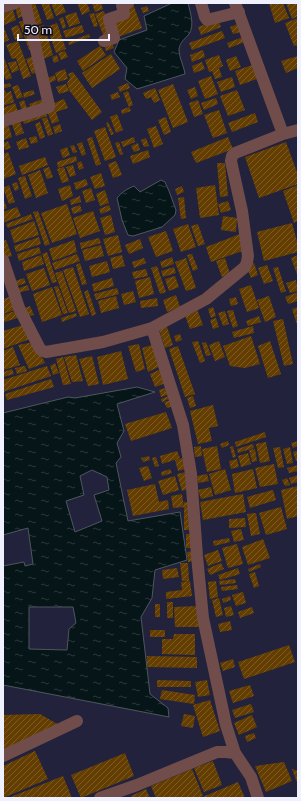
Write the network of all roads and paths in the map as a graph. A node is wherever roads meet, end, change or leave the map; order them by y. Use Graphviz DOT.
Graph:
graph roads {
  1 [pos="15,3"];
  2 [pos="25,3"];
  3 [pos="128,3"];
  4 [pos="201,3"];
  5 [pos="3,7"];
  6 [pos="237,8"];
  7 [pos="104,41"];
  8 [pos="3,121"];
  9 [pos="298,130"];
  10 [pos="282,134"];
  11 [pos="3,260"];
  12 [pos="152,328"];
  13 [pos="77,721"];
  14 [pos="235,750"];
  15 [pos="3,756"];
  16 [pos="100,798"];
  17 [pos="258,798"];
  1 -- 5 [label="street"];
  2 -- 8 [label="street"];
  3 -- 7 [label="street"];
  4 -- 6 [label="street"];
  6 -- 10 [label="street"];
  9 -- 10 [label="street"];
  10 -- 12 [label="street"];
  11 -- 12 [label="street"];
  12 -- 14 [label="street"];
  13 -- 15 [label="street"];
  14 -- 16 [label="street"];
  14 -- 17 [label="street"];
}
